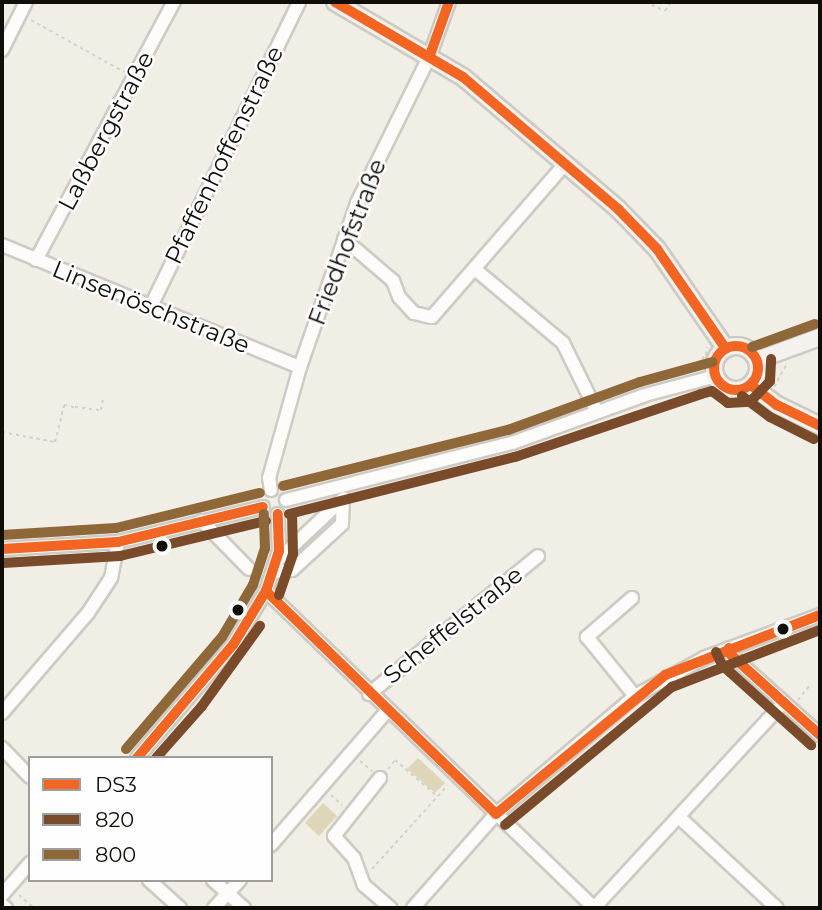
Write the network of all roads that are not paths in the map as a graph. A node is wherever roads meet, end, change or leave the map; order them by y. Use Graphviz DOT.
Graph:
graph roads {
  1 [pos="174,2"];
  2 [pos="299,2"];
  3 [pos="335,2"];
  4 [pos="449,2"];
  5 [pos="24,8"];
  6 [pos="2,50"];
  7 [pos="430,55"];
  8 [pos="566,163"];
  9 [pos="344,239"];
  10 [pos="2,246"];
  11 [pos="36,260"];
  12 [pos="476,270"];
  13 [pos="150,308"];
  14 [pos="820,337"];
  15 [pos="726,349"];
  16 [pos="757,360"];
  17 [pos="300,367"];
  18 [pos="716,376"];
  19 [pos="751,385"];
  20 [pos="597,412"];
  21 [pos="820,426"];
  22 [pos="271,490"];
  23 [pos="344,494"];
  24 [pos="286,500"];
  25 [pos="263,507"];
  26 [pos="278,514"];
  27 [pos="202,520"];
  28 [pos="118,542"];
  29 [pos="2,549"];
  30 [pos="538,556"];
  31 [pos="274,567"];
  32 [pos="249,569"];
  33 [pos="266,591"];
  34 [pos="632,598"];
  35 [pos="820,615"];
  36 [pos="729,648"];
  37 [pos="369,694"];
  38 [pos="635,696"];
  39 [pos="787,705"];
  40 [pos="387,712"];
  41 [pos="2,713"];
  42 [pos="820,735"];
  43 [pos="2,748"];
  44 [pos="139,756"];
  45 [pos="28,775"];
  46 [pos="380,778"];
  47 [pos="496,814"];
  48 [pos="680,818"];
  49 [pos="273,843"];
  50 [pos="28,865"];
  51 [pos="151,882"];
  52 [pos="215,882"];
  53 [pos="238,882"];
  54 [pos="228,894"];
  55 [pos="2,895"];
  56 [pos="2,905"];
  57 [pos="6,908"];
  58 [pos="180,908"];
  59 [pos="214,908"];
  60 [pos="244,908"];
  61 [pos="390,908"];
  62 [pos="413,908"];
  63 [pos="594,908"];
  64 [pos="777,908"];
  1 -- 11 [label="street, Laßbergstraße"];
  2 -- 13 [label="street, Pfaffenhoffenstraße"];
  3 -- 7 [label="main road"];
  4 -- 7 [label="street, Friedhofstraße"];
  5 -- 6 [label="street"];
  7 -- 8 [label="main road"];
  7 -- 9 [label="street, Friedhofstraße"];
  8 -- 12 [label="street"];
  8 -- 15 [label="main road"];
  9 -- 12 [label="street"];
  9 -- 17 [label="street, Friedhofstraße"];
  10 -- 11 [label="street, Linsenöschstraße"];
  11 -- 13 [label="street, Linsenöschstraße"];
  12 -- 20 [label="street"];
  13 -- 17 [label="street, Linsenöschstraße"];
  14 -- 16 [label="main road"];
  15 -- 16 [label="main road"];
  15 -- 18 [label="main road"];
  16 -- 19 [label="main road"];
  17 -- 22 [label="street, Friedhofstraße"];
  18 -- 19 [label="main road"];
  18 -- 20 [label="street"];
  19 -- 21 [label="main road"];
  20 -- 23 [label="street"];
  22 -- 24 [label="street"];
  22 -- 25 [label="street"];
  23 -- 24 [label="street"];
  23 -- 31 [label="street"];
  24 -- 26 [label="street"];
  25 -- 26 [label="street"];
  25 -- 27 [label="street"];
  26 -- 31 [label="street"];
  27 -- 28 [label="street"];
  27 -- 32 [label="street"];
  28 -- 29 [label="street"];
  28 -- 41 [label="street"];
  30 -- 37 [label="street, Scheffelstraße"];
  31 -- 33 [label="street"];
  33 -- 37 [label="street"];
  33 -- 44 [label="street"];
  34 -- 38 [label="street"];
  35 -- 36 [label="street"];
  36 -- 38 [label="street"];
  36 -- 39 [label="street"];
  37 -- 40 [label="street"];
  38 -- 47 [label="street"];
  39 -- 42 [label="street"];
  39 -- 48 [label="street"];
  40 -- 47 [label="street"];
  40 -- 49 [label="street"];
  43 -- 45 [label="street"];
  46 -- 61 [label="street"];
  47 -- 62 [label="street"];
  47 -- 63 [label="street"];
  48 -- 63 [label="street"];
  48 -- 64 [label="street"];
  50 -- 55 [label="street"];
  51 -- 58 [label="street"];
  52 -- 54 [label="street"];
  53 -- 54 [label="street"];
  54 -- 59 [label="street"];
  54 -- 60 [label="street"];
  56 -- 57 [label="street"];
}
